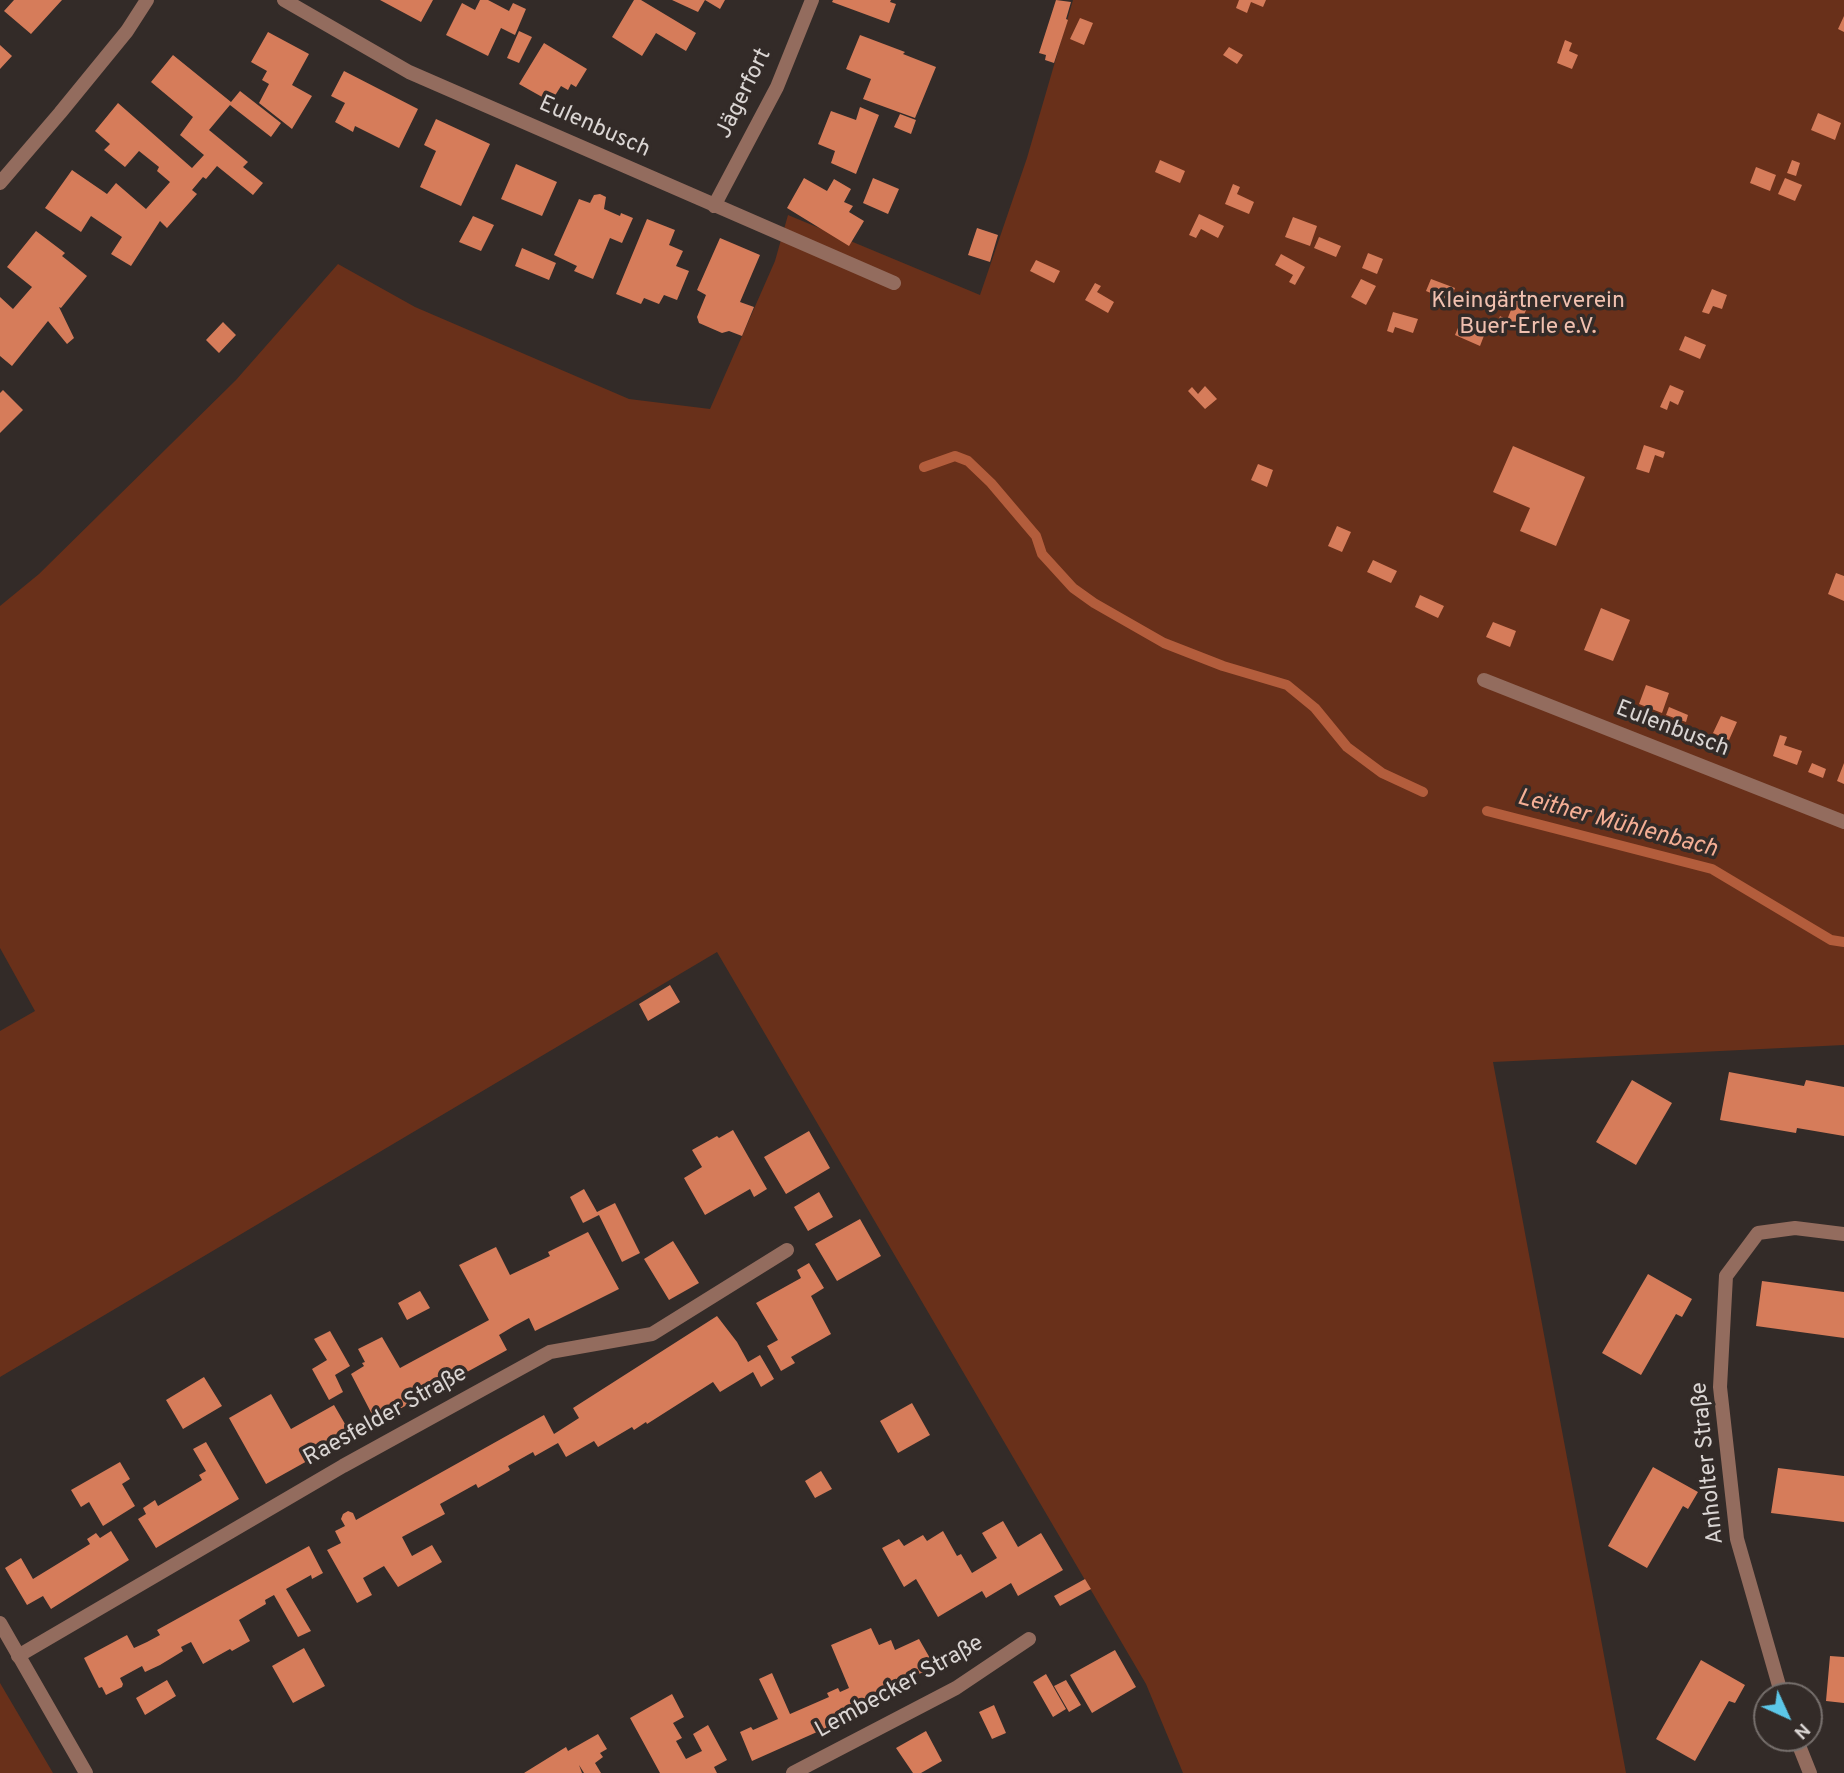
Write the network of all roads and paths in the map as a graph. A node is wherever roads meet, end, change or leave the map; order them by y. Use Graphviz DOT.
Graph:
graph roads {
  1 [pos="148,0"];
  2 [pos="284,0"];
  3 [pos="812,0"];
  4 [pos="0,183"];
  5 [pos="714,205"];
  6 [pos="894,283"];
  7 [pos="1484,680"];
  8 [pos="1844,822"];
  9 [pos="1844,1234"];
  10 [pos="787,1250"];
  11 [pos="0,1623"];
  12 [pos="1029,1639"];
  13 [pos="18,1656"];
  14 [pos="1778,1682"];
  15 [pos="1802,1752"];
  16 [pos="86,1773"];
  17 [pos="793,1773"];
  18 [pos="1811,1773"];
  1 -- 4 [label="street"];
  2 -- 5 [label="street, Eulenbusch"];
  3 -- 5 [label="street, Jägerfort"];
  5 -- 6 [label="street, Eulenbusch"];
  7 -- 8 [label="street, Eulenbusch"];
  9 -- 14 [label="street, Anholter Straße"];
  10 -- 13 [label="street, Raesfelder Straße"];
  11 -- 13 [label="street"];
  12 -- 17 [label="street, Lembecker Straße"];
  13 -- 16 [label="street"];
  15 -- 18 [label="street"];
}
